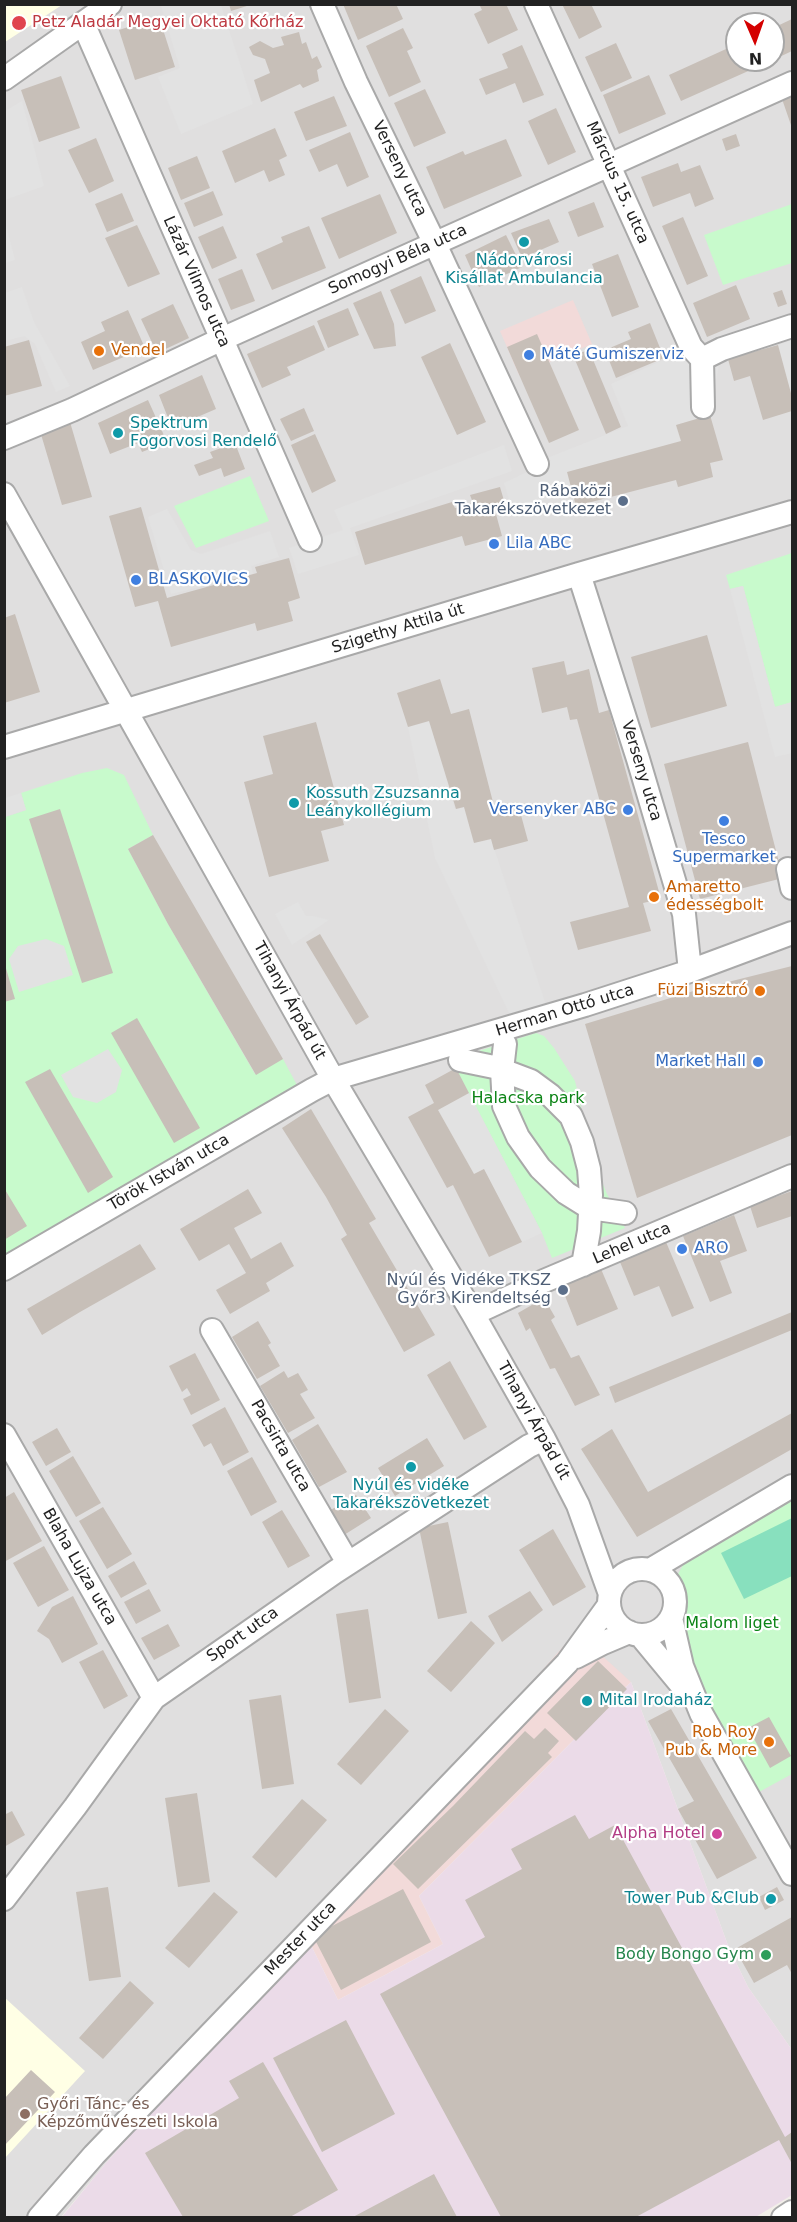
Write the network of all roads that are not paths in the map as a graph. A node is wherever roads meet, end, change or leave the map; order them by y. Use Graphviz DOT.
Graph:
graph roads {
  1 [pos="110,4"];
  2 [pos="322,4"];
  3 [pos="536,4"];
  4 [pos="83,23"];
  5 [pos="4,79"];
  6 [pos="792,83"];
  7 [pos="608,165"];
  8 [pos="435,243"];
  9 [pos="792,326"];
  10 [pos="222,339"];
  11 [pos="702,359"];
  12 [pos="703,407"];
  13 [pos="4,438"];
  14 [pos="537,464"];
  15 [pos="4,494"];
  16 [pos="792,512"];
  17 [pos="310,540"];
  18 [pos="579,574"];
  19 [pos="127,710"];
  20 [pos="4,747"];
  21 [pos="792,933"];
  22 [pos="690,971"];
  23 [pos="505,1044"];
  24 [pos="460,1060"];
  25 [pos="502,1070"];
  26 [pos="333,1079"];
  27 [pos="792,1176"];
  28 [pos="590,1208"];
  29 [pos="625,1213"];
  30 [pos="583,1265"];
  31 [pos="4,1269"];
  32 [pos="473,1314"];
  33 [pos="212,1330"];
  34 [pos="4,1435"];
  35 [pos="544,1439"];
  36 [pos="792,1486"];
  37 [pos="578,1505"];
  38 [pos="703,1539"];
  39 [pos="348,1563"];
  40 [pos="641,1571"];
  41 [pos="671,1586"];
  42 [pos="610,1599"];
  43 [pos="670,1618"];
  44 [pos="634,1634"];
  45 [pos="567,1663"];
  46 [pos="154,1698"];
  47 [pos="701,1713"];
  48 [pos="792,1874"];
  49 [pos="4,1899"];
  50 [pos="792,2212"];
  51 [pos="39,2217"];
  52 [pos="783,2217"];
  1 -- 4 [label="street"];
  2 -- 8 [label="street, Verseny utca"];
  3 -- 7 [label="street, Március 15. utca"];
  4 -- 5 [label="street"];
  4 -- 10 [label="street, Lázár Vilmos utca"];
  6 -- 7 [label="street, Somogyi Béla utca"];
  7 -- 8 [label="street, Somogyi Béla utca"];
  7 -- 11 [label="street, Március 15. utca"];
  8 -- 10 [label="street, Somogyi Béla utca"];
  8 -- 14 [label="street, Verseny utca"];
  9 -- 11 [label="street"];
  10 -- 13 [label="street, Somogyi Béla utca"];
  10 -- 17 [label="street, Lázár Vilmos utca"];
  11 -- 12 [label="street"];
  15 -- 19 [label="street, Tihanyi Árpád út"];
  16 -- 18 [label="street, Szigethy Attila út"];
  18 -- 19 [label="street, Szigethy Attila út"];
  18 -- 22 [label="street, Verseny utca"];
  19 -- 20 [label="street, Szigethy Attila út"];
  19 -- 26 [label="street, Tihanyi Árpád út"];
  21 -- 22 [label="street, Herman Ottó utca"];
  22 -- 26 [label="street, Herman Ottó utca"];
  23 -- 25 [label="street"];
  24 -- 25 [label="street"];
  25 -- 28 [label="street"];
  25 -- 28 [label="street"];
  26 -- 31 [label="street, Török István utca"];
  26 -- 32 [label="street, Tihanyi Árpád út"];
  27 -- 30 [label="street, Lehel utca"];
  28 -- 29 [label="street"];
  28 -- 30 [label="street"];
  30 -- 32 [label="street, Lehel utca"];
  32 -- 35 [label="street, Tihanyi Árpád út"];
  33 -- 39 [label="street, Pacsirta utca"];
  34 -- 46 [label="street, Blaha Lujza utca"];
  35 -- 37 [label="street, Tihanyi Árpád út"];
  35 -- 39 [label="street, Sport utca"];
  36 -- 38 [label="street"];
  37 -- 40 [label="street, Tihanyi Árpád út"];
  37 -- 42 [label="street, Tihanyi Árpád út"];
  38 -- 40 [label="street"];
  38 -- 41 [label="street"];
  39 -- 46 [label="street, Sport utca"];
  40 -- 41 [label="street, Tihanyi Árpád út"];
  40 -- 42 [label="street"];
  41 -- 43 [label="street, Tihanyi Árpád út"];
  42 -- 44 [label="street, Tihanyi Árpád út"];
  42 -- 45 [label="street, Mester utca"];
  43 -- 44 [label="street"];
  43 -- 47 [label="street, Tihanyi Árpád út"];
  44 -- 45 [label="street, Mester utca"];
  44 -- 47 [label="street, Tihanyi Árpád út"];
  45 -- 51 [label="street, Mester utca"];
  46 -- 49 [label="street, Sport utca"];
  47 -- 48 [label="street, Tihanyi Árpád út"];
  50 -- 52 [label="street"];
}
